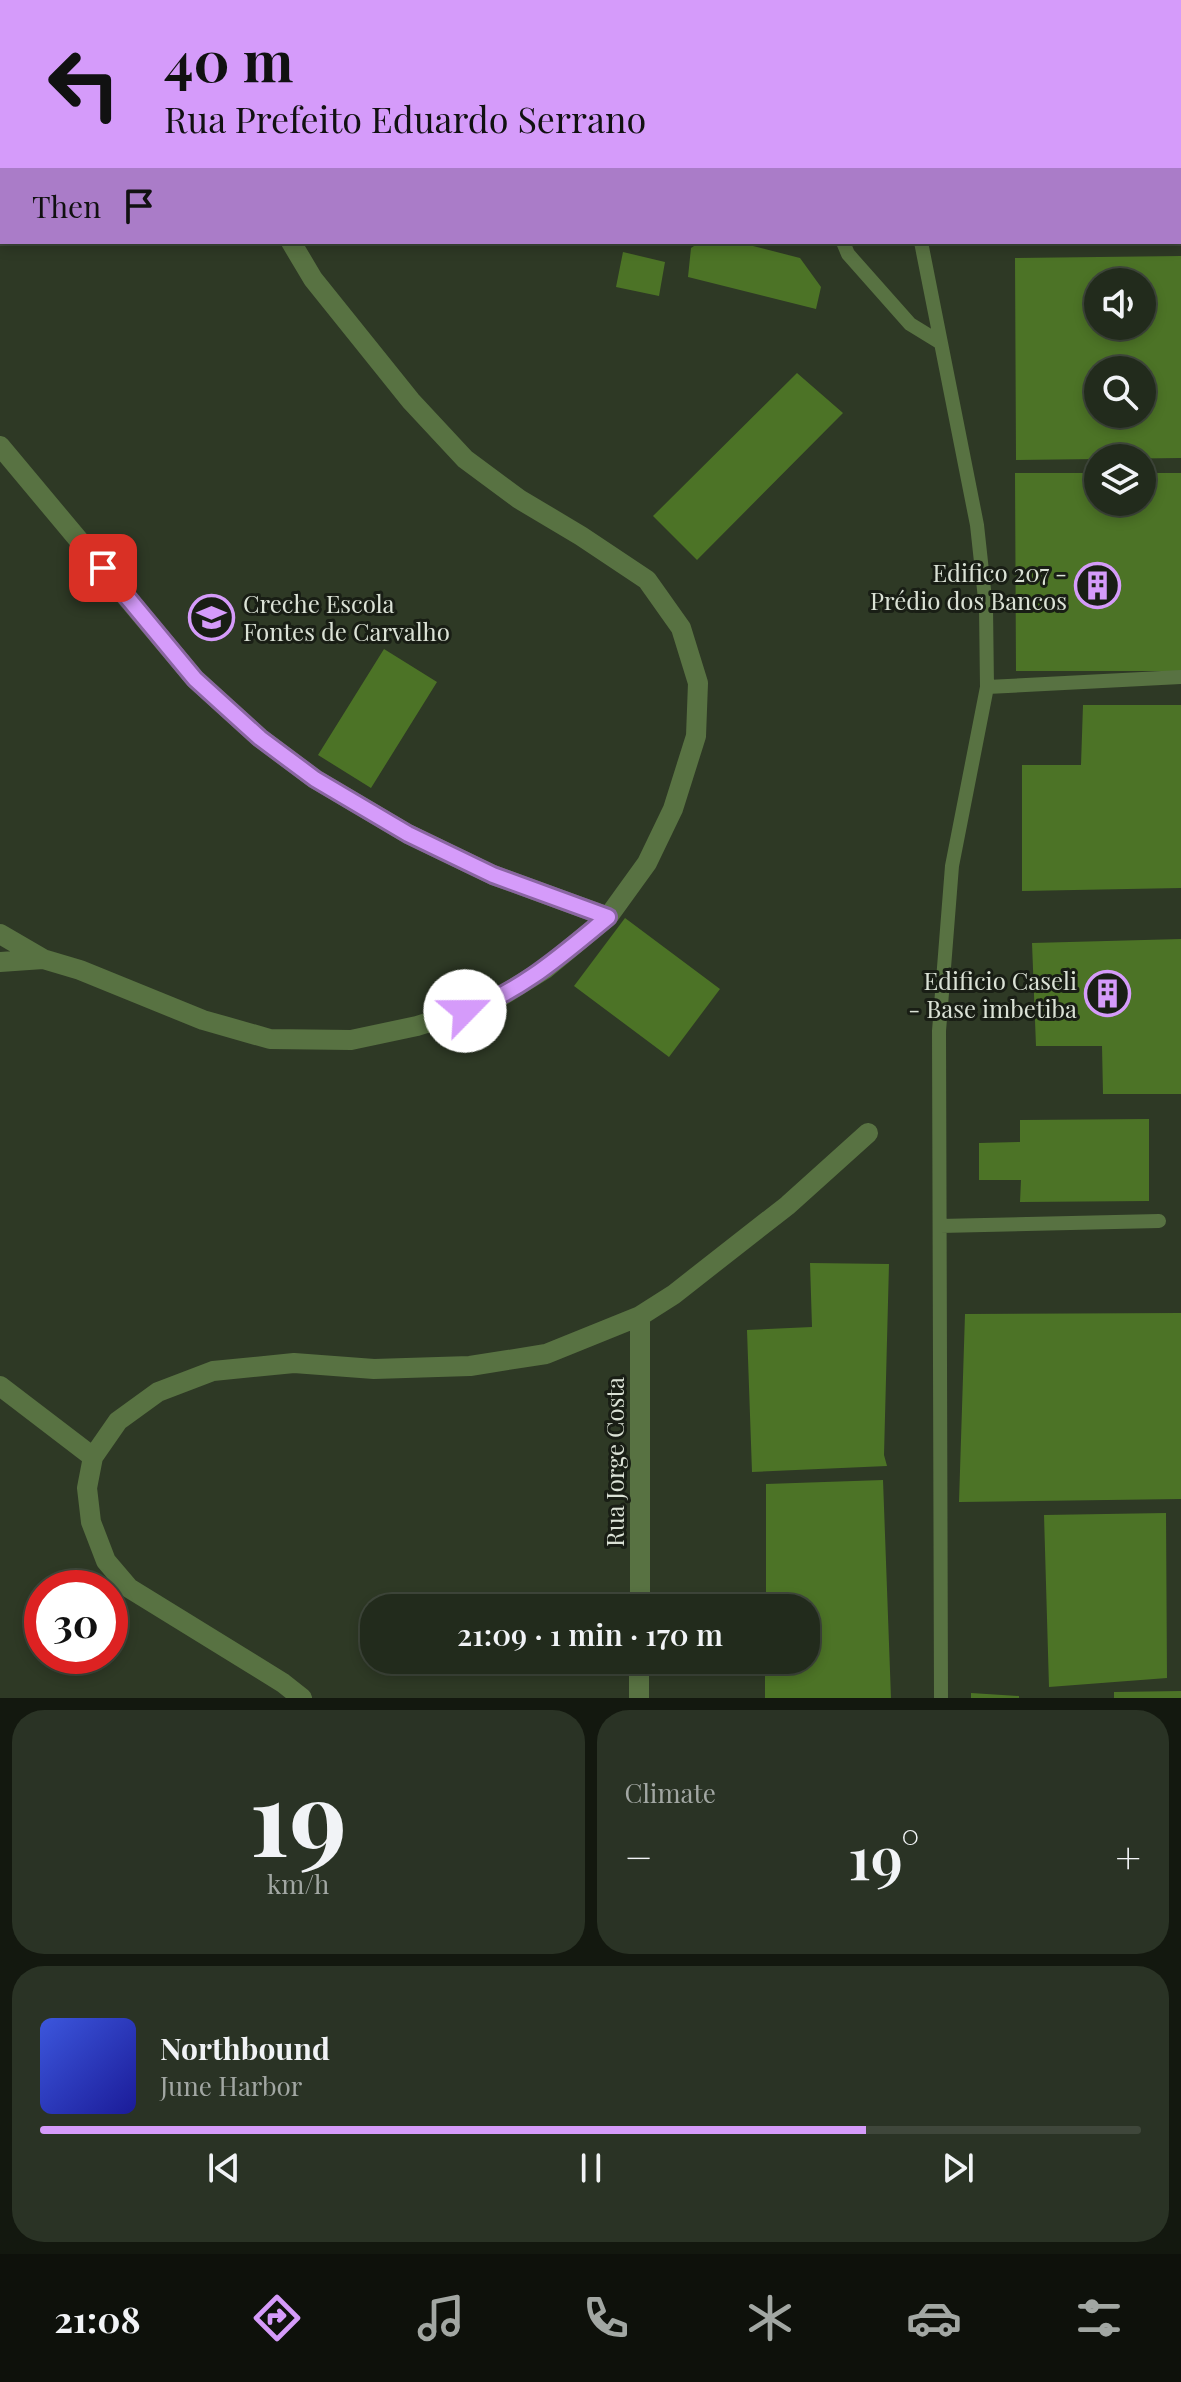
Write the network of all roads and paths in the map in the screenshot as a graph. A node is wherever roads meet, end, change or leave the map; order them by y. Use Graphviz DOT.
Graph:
graph roads {
  1 [pos="292,244"];
  2 [pos="844,244"];
  3 [pos="921,244"];
  4 [pos="941,343"];
  5 [pos="0,446"];
  6 [pos="1181,677"];
  7 [pos="987,687"];
  8 [pos="608,917"];
  9 [pos="0,934"];
  10 [pos="43,959"];
  11 [pos="0,962"];
  12 [pos="868,1133"];
  13 [pos="1159,1221"];
  14 [pos="940,1226"];
  15 [pos="640,1316"];
  16 [pos="0,1386"];
  17 [pos="93,1457"];
  18 [pos="640,1594"];
  19 [pos="639,1674"];
  20 [pos="302,1698"];
  21 [pos="639,1698"];
  22 [pos="941,1698"];
  1 -- 8 [label="street"];
  2 -- 4 [label="lane"];
  3 -- 4 [label="lane"];
  4 -- 7 [label="lane"];
  5 -- 8 [label="street"];
  6 -- 7 [label="lane"];
  7 -- 14 [label="lane"];
  8 -- 10 [label="street"];
  9 -- 10 [label="street"];
  10 -- 11 [label="street"];
  12 -- 15 [label="street"];
  13 -- 14 [label="lane"];
  14 -- 22 [label="lane"];
  15 -- 17 [label="street"];
  15 -- 18 [label="street, Rua Jorge Costa"];
  16 -- 17 [label="street"];
  17 -- 20 [label="street"];
  19 -- 21 [label="street"];
}
